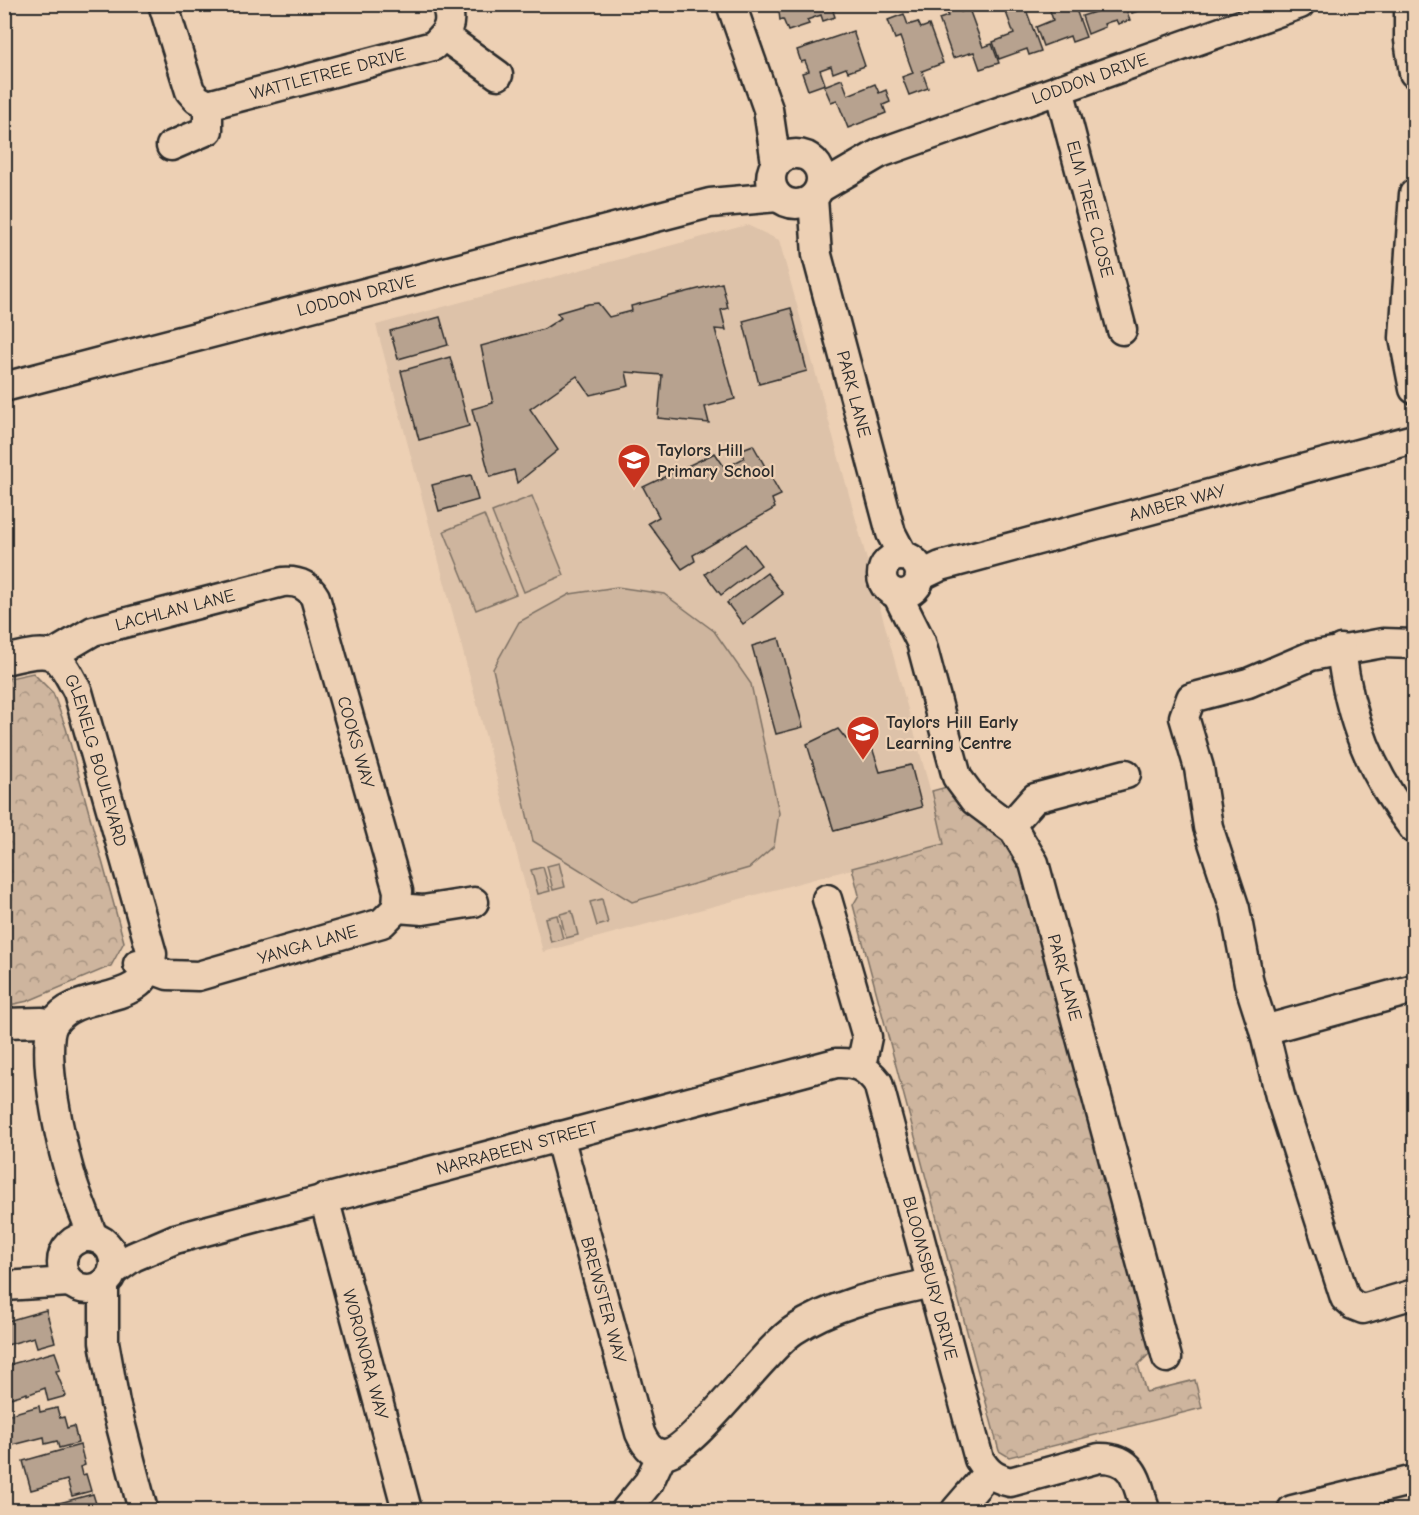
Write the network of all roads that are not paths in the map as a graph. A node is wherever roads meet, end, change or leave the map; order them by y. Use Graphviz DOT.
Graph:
graph roads {
  1 [pos="164,4"];
  2 [pos="446,4"];
  3 [pos="731,4"];
  4 [pos="1300,4"];
  5 [pos="1390,4"];
  6 [pos="1409,4"];
  7 [pos="444,36"];
  8 [pos="1409,40"];
  9 [pos="1414,73"];
  10 [pos="498,75"];
  11 [pos="1059,89"];
  12 [pos="208,105"];
  13 [pos="171,146"];
  14 [pos="794,180"];
  15 [pos="1414,194"];
  16 [pos="1122,330"];
  17 [pos="4,387"];
  18 [pos="1414,389"];
  19 [pos="1414,439"];
  20 [pos="909,567"];
  21 [pos="301,583"];
  22 [pos="1414,644"];
  23 [pos="1341,650"];
  24 [pos="54,654"];
  25 [pos="4,660"];
  26 [pos="1126,774"];
  27 [pos="1010,826"];
  28 [pos="1414,830"];
  29 [pos="827,899"];
  30 [pos="474,902"];
  31 [pos="396,908"];
  32 [pos="144,966"];
  33 [pos="1414,989"];
  34 [pos="4,1023"];
  35 [pos="48,1023"];
  36 [pos="1264,1030"];
  37 [pos="861,1066"];
  38 [pos="559,1136"];
  39 [pos="324,1198"];
  40 [pos="88,1264"];
  41 [pos="931,1283"];
  42 [pos="4,1285"];
  43 [pos="1414,1294"];
  44 [pos="1165,1363"];
  45 [pos="662,1454"];
  46 [pos="988,1473"];
  47 [pos="1414,1480"];
  48 [pos="143,1510"];
  49 [pos="407,1510"];
  50 [pos="626,1510"];
  51 [pos="956,1510"];
  52 [pos="1145,1510"];
  53 [pos="1292,1510"];
  1 -- 12 [label="street"];
  2 -- 7 [label="street"];
  3 -- 14 [label="street, PARK LANE"];
  4 -- 11 [label="street, LODDON DRIVE"];
  5 -- 8 [label="street"];
  6 -- 8 [label="street"];
  7 -- 10 [label="street"];
  7 -- 12 [label="street, WATTLETREE DRIVE"];
  8 -- 9 [label="street"];
  11 -- 14 [label="street, LODDON DRIVE"];
  11 -- 16 [label="street, ELM TREE CLOSE"];
  12 -- 13 [label="street"];
  14 -- 17 [label="street, LODDON DRIVE"];
  14 -- 20 [label="street, PARK LANE"];
  15 -- 18 [label="street"];
  19 -- 20 [label="street, AMBER WAY"];
  20 -- 27 [label="street, PARK LANE"];
  21 -- 24 [label="street, LACHLAN LANE"];
  21 -- 31 [label="street, COOKS WAY"];
  22 -- 23 [label="street"];
  23 -- 28 [label="street"];
  23 -- 36 [label="street"];
  24 -- 25 [label="street, GLENELG BOULEVARD"];
  24 -- 32 [label="street, GLENELG BOULEVARD"];
  26 -- 27 [label="street"];
  27 -- 44 [label="street, PARK LANE"];
  29 -- 37 [label="street"];
  30 -- 31 [label="street"];
  31 -- 32 [label="street, YANGA LANE"];
  32 -- 35 [label="street"];
  33 -- 36 [label="street"];
  34 -- 35 [label="street"];
  35 -- 40 [label="street"];
  36 -- 43 [label="street"];
  37 -- 38 [label="street, NARRABEEN STREET"];
  37 -- 41 [label="street, BLOOMSBURY DRIVE"];
  38 -- 39 [label="street, NARRABEEN STREET"];
  38 -- 45 [label="street, BREWSTER WAY"];
  39 -- 40 [label="street, NARRABEEN STREET"];
  39 -- 49 [label="street, WORONORA WAY"];
  40 -- 42 [label="street, NARRABEEN STREET"];
  40 -- 48 [label="street"];
  41 -- 45 [label="street"];
  41 -- 46 [label="street, BLOOMSBURY DRIVE"];
  45 -- 50 [label="street"];
  46 -- 51 [label="street"];
  46 -- 52 [label="street"];
  47 -- 53 [label="street"];
}
